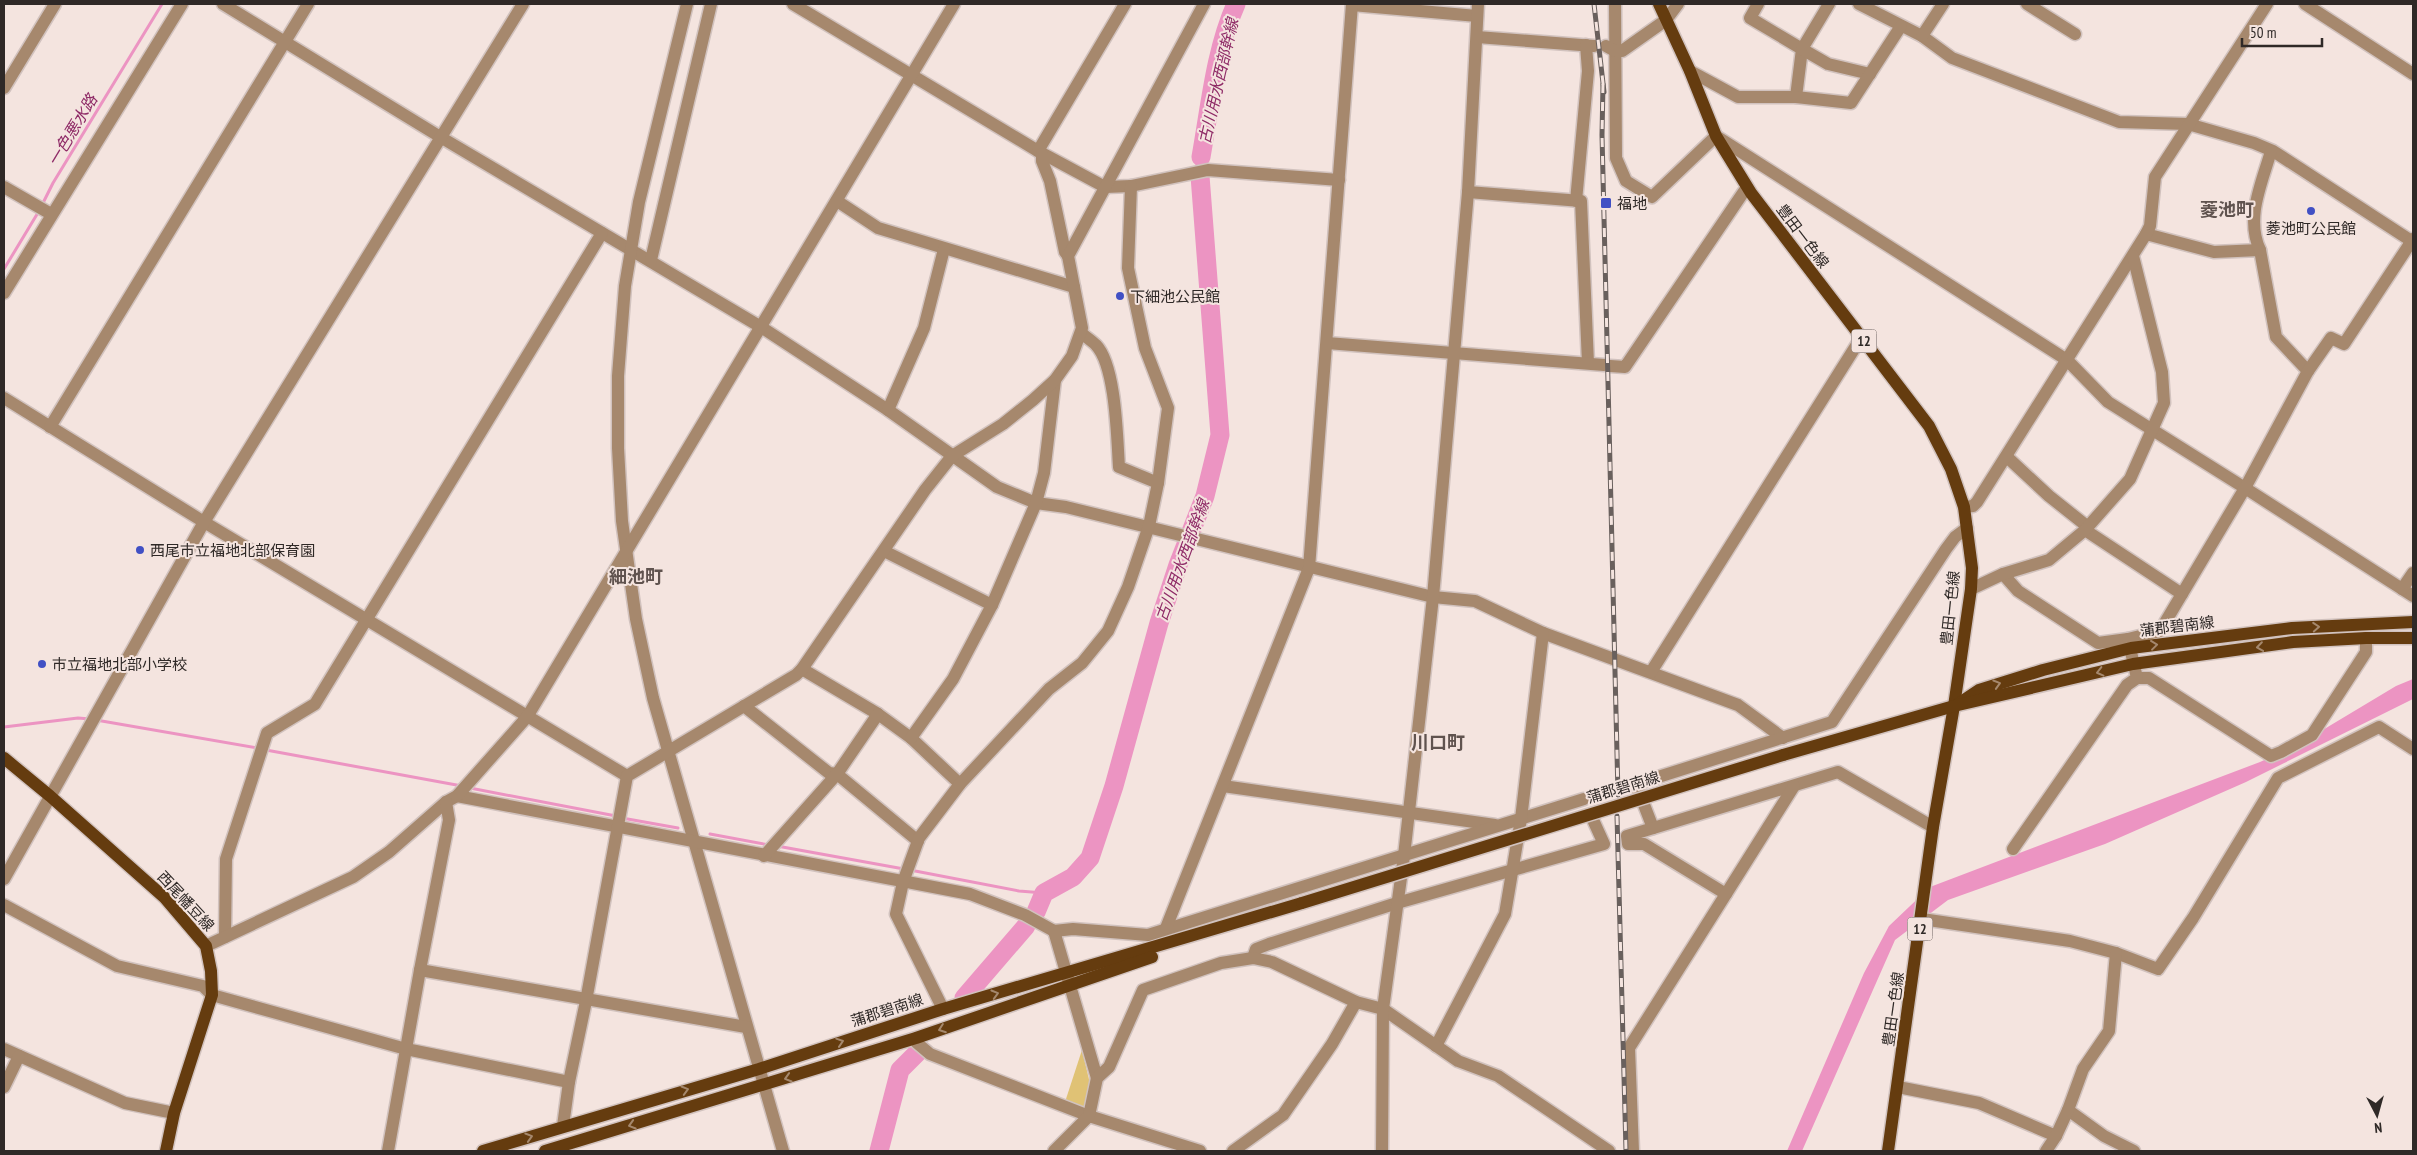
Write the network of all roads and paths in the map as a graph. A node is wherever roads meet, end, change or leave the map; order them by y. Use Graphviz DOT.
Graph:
graph roads {
  1 [pos="55,4"];
  2 [pos="182,4"];
  3 [pos="223,4"];
  4 [pos="308,4"];
  5 [pos="522,4"];
  6 [pos="687,4"];
  7 [pos="711,4"];
  8 [pos="793,4"];
  9 [pos="954,4"];
  10 [pos="1126,4"];
  11 [pos="1204,4"];
  12 [pos="1352,4"];
  13 [pos="1615,4"];
  14 [pos="1659,4"];
  15 [pos="1678,4"];
  16 [pos="1758,4"];
  17 [pos="1829,4"];
  18 [pos="1859,4"];
  19 [pos="1943,4"];
  20 [pos="2027,4"];
  21 [pos="2267,4"];
  22 [pos="2305,4"];
  23 [pos="1478,10"];
  24 [pos="1666,20"];
  25 [pos="1901,26"];
  26 [pos="2075,34"];
  27 [pos="1922,36"];
  28 [pos="1477,37"];
  29 [pos="286,41"];
  30 [pos="1600,47"];
  31 [pos="1802,49"];
  32 [pos="1690,71"];
  33 [pos="1870,74"];
  34 [pos="2413,74"];
  35 [pos="913,76"];
  36 [pos="4,88"];
  37 [pos="1796,97"];
  38 [pos="2188,124"];
  39 [pos="1716,136"];
  40 [pos="442,138"];
  41 [pos="2271,151"];
  42 [pos="1040,152"];
  43 [pos="1339,180"];
  44 [pos="1131,186"];
  45 [pos="4,187"];
  46 [pos="1105,187"];
  47 [pos="1747,187"];
  48 [pos="1468,192"];
  49 [pos="837,201"];
  50 [pos="1576,201"];
  51 [pos="51,214"];
  52 [pos="602,233"];
  53 [pos="2146,234"];
  54 [pos="2413,241"];
  55 [pos="630,249"];
  56 [pos="944,249"];
  57 [pos="2260,250"];
  58 [pos="1068,256"];
  59 [pos="2133,256"];
  60 [pos="651,260"];
  61 [pos="1074,287"];
  62 [pos="4,293"];
  63 [pos="761,327"];
  64 [pos="1081,333"];
  65 [pos="1862,338"];
  66 [pos="1327,342"];
  67 [pos="1454,352"];
  68 [pos="2068,360"];
  69 [pos="1588,364"];
  70 [pos="2308,371"];
  71 [pos="1055,380"];
  72 [pos="4,398"];
  73 [pos="888,410"];
  74 [pos="50,427"];
  75 [pos="2152,430"];
  76 [pos="952,456"];
  77 [pos="2007,456"];
  78 [pos="1158,483"];
  79 [pos="2246,488"];
  80 [pos="1036,503"];
  81 [pos="1964,507"];
  82 [pos="204,522"];
  83 [pos="1149,526"];
  84 [pos="1968,528"];
  85 [pos="2086,528"];
  86 [pos="884,551"];
  87 [pos="626,553"];
  88 [pos="1309,568"];
  89 [pos="2413,572"];
  90 [pos="2003,574"];
  91 [pos="1971,589"];
  92 [pos="2408,593"];
  93 [pos="2182,594"];
  94 [pos="1433,597"];
  95 [pos="992,604"];
  96 [pos="367,619"];
  97 [pos="2413,622"];
  98 [pos="1543,633"];
  99 [pos="2366,638"];
  100 [pos="2413,638"];
  101 [pos="2130,644"];
  102 [pos="2134,664"];
  103 [pos="802,669"];
  104 [pos="1651,672"];
  105 [pos="2137,678"];
  106 [pos="744,706"];
  107 [pos="1954,706"];
  108 [pos="878,714"];
  109 [pos="527,717"];
  110 [pos="911,738"];
  111 [pos="1783,738"];
  112 [pos="2413,749"];
  113 [pos="669,751"];
  114 [pos="4,758"];
  115 [pos="837,774"];
  116 [pos="627,776"];
  117 [pos="960,784"];
  118 [pos="1222,786"];
  119 [pos="1794,786"];
  120 [pos="50,796"];
  121 [pos="454,797"];
  122 [pos="1584,799"];
  123 [pos="1409,813"];
  124 [pos="1521,819"];
  125 [pos="619,821"];
  126 [pos="1594,822"];
  127 [pos="1500,826"];
  128 [pos="1933,826"];
  129 [pos="1654,828"];
  130 [pos="918,841"];
  131 [pos="695,842"];
  132 [pos="2014,848"];
  133 [pos="766,854"];
  134 [pos="1404,856"];
  135 [pos="1514,869"];
  136 [pos="4,878"];
  137 [pos="904,879"];
  138 [pos="1726,894"];
  139 [pos="1397,903"];
  140 [pos="4,905"];
  141 [pos="1922,919"];
  142 [pos="1166,928"];
  143 [pos="1054,931"];
  144 [pos="225,937"];
  145 [pos="206,946"];
  146 [pos="2116,953"];
  147 [pos="1253,958"];
  148 [pos="420,970"];
  149 [pos="1069,979"];
  150 [pos="212,995"];
  151 [pos="586,1001"];
  152 [pos="1356,1002"];
  153 [pos="943,1009"];
  154 [pos="1383,1010"];
  155 [pos="746,1027"];
  156 [pos="916,1038"];
  157 [pos="1436,1046"];
  158 [pos="4,1049"];
  159 [pos="406,1049"];
  160 [pos="19,1056"];
  161 [pos="759,1068"];
  162 [pos="1097,1078"];
  163 [pos="569,1082"];
  164 [pos="764,1085"];
  165 [pos="1898,1086"];
  166 [pos="4,1087"];
  167 [pos="2068,1110"];
  168 [pos="174,1113"];
  169 [pos="1090,1116"];
  170 [pos="562,1126"];
  171 [pos="2056,1136"];
  172 [pos="1595,1147"];
  173 [pos="1383,1150"];
  174 [pos="166,1151"];
  175 [pos="388,1151"];
  176 [pos="482,1151"];
  177 [pos="545,1151"];
  178 [pos="782,1151"];
  179 [pos="1054,1151"];
  180 [pos="1200,1151"];
  181 [pos="1233,1151"];
  182 [pos="1609,1151"];
  183 [pos="1633,1151"];
  184 [pos="1888,1151"];
  185 [pos="2046,1151"];
  186 [pos="2134,1151"];
  1 -- 36 [label="street"];
  2 -- 51 [label="street"];
  3 -- 29 [label="street"];
  4 -- 29 [label="street"];
  5 -- 40 [label="street"];
  6 -- 55 [label="street"];
  7 -- 60 [label="street"];
  8 -- 35 [label="street"];
  9 -- 35 [label="street"];
  10 -- 42 [label="street"];
  11 -- 46 [label="street"];
  12 -- 23 [label="street"];
  12 -- 43 [label="street"];
  13 -- 30 [label="street"];
  14 -- 24 [label="main road, 豊田一色線 / 12"];
  15 -- 24 [label="street"];
  16 -- 31 [label="street"];
  17 -- 31 [label="street"];
  18 -- 25 [label="street"];
  19 -- 27 [label="street"];
  20 -- 26 [label="street"];
  21 -- 38 [label="street"];
  22 -- 34 [label="street"];
  23 -- 28 [label="street"];
  24 -- 30 [label="street"];
  24 -- 32 [label="main road, 豊田一色線 / 12"];
  25 -- 27 [label="street"];
  25 -- 33 [label="street"];
  27 -- 38 [label="street"];
  28 -- 30 [label="street"];
  28 -- 48 [label="street"];
  29 -- 40 [label="street"];
  29 -- 74 [label="street"];
  30 -- 39 [label="street"];
  30 -- 50 [label="street"];
  31 -- 33 [label="street"];
  31 -- 37 [label="street"];
  32 -- 37 [label="street"];
  32 -- 39 [label="main road, 豊田一色線 / 12"];
  33 -- 37 [label="street"];
  35 -- 42 [label="street"];
  35 -- 49 [label="street"];
  38 -- 41 [label="street"];
  38 -- 53 [label="street"];
  39 -- 47 [label="main road, 豊田一色線 / 12"];
  39 -- 68 [label="street"];
  40 -- 52 [label="street"];
  40 -- 82 [label="street"];
  41 -- 54 [label="street"];
  41 -- 57 [label="street"];
  42 -- 46 [label="street"];
  42 -- 58 [label="street"];
  43 -- 44 [label="street"];
  43 -- 66 [label="street"];
  44 -- 46 [label="street"];
  44 -- 78 [label="street"];
  45 -- 51 [label="street"];
  46 -- 58 [label="street"];
  47 -- 65 [label="main road, 豊田一色線 / 12"];
  47 -- 69 [label="street"];
  48 -- 50 [label="street"];
  48 -- 67 [label="street"];
  49 -- 56 [label="street"];
  49 -- 63 [label="street"];
  50 -- 69 [label="street"];
  51 -- 62 [label="street"];
  52 -- 55 [label="street"];
  52 -- 96 [label="street"];
  53 -- 57 [label="street"];
  53 -- 59 [label="street"];
  54 -- 70 [label="street"];
  55 -- 60 [label="street"];
  55 -- 87 [label="street"];
  56 -- 61 [label="street"];
  56 -- 73 [label="street"];
  57 -- 70 [label="street"];
  58 -- 61 [label="street"];
  59 -- 68 [label="street"];
  59 -- 75 [label="street"];
  60 -- 63 [label="street"];
  61 -- 64 [label="street"];
  63 -- 73 [label="street"];
  63 -- 87 [label="street"];
  64 -- 71 [label="street"];
  64 -- 78 [label="street"];
  65 -- 81 [label="main road, 豊田一色線 / 12"];
  65 -- 104 [label="street"];
  66 -- 67 [label="street"];
  66 -- 88 [label="street"];
  67 -- 69 [label="street"];
  67 -- 94 [label="street"];
  68 -- 75 [label="street"];
  68 -- 77 [label="street"];
  70 -- 79 [label="street"];
  71 -- 76 [label="street"];
  71 -- 80 [label="street"];
  72 -- 74 [label="street"];
  73 -- 76 [label="street"];
  74 -- 82 [label="street"];
  75 -- 79 [label="street"];
  75 -- 85 [label="street"];
  76 -- 80 [label="street"];
  76 -- 86 [label="street"];
  77 -- 81 [label="street"];
  77 -- 85 [label="street"];
  78 -- 83 [label="street"];
  79 -- 92 [label="street"];
  79 -- 93 [label="street"];
  80 -- 83 [label="street"];
  80 -- 95 [label="street"];
  81 -- 84 [label="main road, 豊田一色線 / 12"];
  82 -- 96 [label="street"];
  82 -- 120 [label="street"];
  83 -- 88 [label="street"];
  83 -- 117 [label="street"];
  84 -- 91 [label="main road, 豊田一色線 / 12"];
  84 -- 111 [label="street"];
  85 -- 90 [label="street"];
  85 -- 93 [label="street"];
  86 -- 95 [label="street"];
  86 -- 103 [label="street"];
  87 -- 109 [label="street"];
  87 -- 113 [label="street"];
  88 -- 94 [label="street"];
  88 -- 118 [label="street"];
  89 -- 92 [label="street"];
  90 -- 91 [label="street"];
  90 -- 101 [label="street"];
  91 -- 107 [label="main road, 豊田一色線 / 12"];
  93 -- 101 [label="street"];
  94 -- 98 [label="street"];
  94 -- 123 [label="street"];
  95 -- 110 [label="street"];
  96 -- 109 [label="street"];
  96 -- 144 [label="street"];
  101 -- 97 [label="main road, 蒲郡碧南線, one-way"];
  98 -- 104 [label="street"];
  98 -- 124 [label="street"];
  99 -- 100 [label="main road, 蒲郡碧南線"];
  99 -- 102 [label="main road, 蒲郡碧南線, one-way"];
  99 -- 105 [label="street"];
  101 -- 102 [label="street"];
  107 -- 101 [label="main road, 蒲郡碧南線, one-way"];
  102 -- 105 [label="street"];
  102 -- 107 [label="main road, 蒲郡碧南線, one-way"];
  103 -- 106 [label="street"];
  103 -- 108 [label="street"];
  104 -- 111 [label="street"];
  105 -- 132 [label="street"];
  106 -- 113 [label="street"];
  106 -- 115 [label="street"];
  107 -- 128 [label="main road, 豊田一色線 / 12"];
  107 -- 149 [label="main road, 蒲郡碧南線, bridge"];
  108 -- 110 [label="street"];
  108 -- 115 [label="street"];
  109 -- 116 [label="street"];
  109 -- 121 [label="street"];
  110 -- 117 [label="street"];
  111 -- 129 [label="street"];
  112 -- 146 [label="street"];
  113 -- 116 [label="street"];
  113 -- 131 [label="street"];
  114 -- 120 [label="main road, 西尾幡豆線"];
  115 -- 130 [label="street"];
  115 -- 133 [label="street"];
  116 -- 125 [label="street"];
  117 -- 130 [label="street"];
  118 -- 123 [label="street"];
  118 -- 142 [label="street"];
  119 -- 128 [label="street"];
  119 -- 129 [label="street"];
  119 -- 138 [label="street"];
  120 -- 136 [label="street"];
  120 -- 145 [label="main road, 西尾幡豆線"];
  121 -- 125 [label="street"];
  121 -- 144 [label="street"];
  121 -- 148 [label="street"];
  122 -- 124 [label="street"];
  123 -- 127 [label="street"];
  123 -- 134 [label="street"];
  124 -- 127 [label="street"];
  124 -- 135 [label="street"];
  125 -- 131 [label="street"];
  125 -- 151 [label="street"];
  126 -- 135 [label="street"];
  127 -- 134 [label="street"];
  128 -- 141 [label="main road, 豊田一色線 / 12"];
  129 -- 138 [label="street"];
  130 -- 137 [label="street"];
  131 -- 133 [label="street"];
  131 -- 155 [label="street"];
  133 -- 137 [label="street"];
  134 -- 139 [label="street"];
  134 -- 142 [label="street"];
  135 -- 139 [label="street"];
  135 -- 157 [label="street"];
  137 -- 143 [label="street"];
  137 -- 153 [label="street"];
  138 -- 183 [label="street"];
  139 -- 147 [label="street"];
  139 -- 154 [label="street"];
  140 -- 150 [label="street"];
  141 -- 146 [label="street"];
  141 -- 165 [label="main road, 豊田一色線 / 12"];
  142 -- 143 [label="street"];
  143 -- 149 [label="street"];
  144 -- 145 [label="street"];
  145 -- 150 [label="main road, 西尾幡豆線"];
  146 -- 167 [label="street"];
  147 -- 152 [label="street"];
  147 -- 162 [label="street"];
  148 -- 151 [label="street"];
  148 -- 159 [label="street"];
  153 -- 149 [label="main road, 蒲郡碧南線, one-way"];
  149 -- 156 [label="main road, 蒲郡碧南線, one-way"];
  149 -- 162 [label="street"];
  150 -- 159 [label="street"];
  150 -- 168 [label="main road, 西尾幡豆線"];
  151 -- 155 [label="street"];
  151 -- 163 [label="street"];
  152 -- 154 [label="street"];
  152 -- 181 [label="street"];
  161 -- 153 [label="main road, 蒲郡碧南線, one-way"];
  154 -- 157 [label="street"];
  154 -- 173 [label="street"];
  155 -- 161 [label="street"];
  156 -- 164 [label="main road, 蒲郡碧南線, one-way"];
  156 -- 169 [label="street"];
  157 -- 172 [label="street"];
  158 -- 160 [label="street"];
  159 -- 163 [label="street"];
  159 -- 175 [label="street"];
  160 -- 166 [label="street"];
  160 -- 168 [label="street"];
  161 -- 164 [label="street"];
  170 -- 161 [label="main road, 蒲郡碧南線, one-way"];
  162 -- 169 [label="street"];
  163 -- 170 [label="street"];
  164 -- 177 [label="main road, 蒲郡碧南線, one-way"];
  164 -- 178 [label="street"];
  165 -- 171 [label="street"];
  165 -- 184 [label="main road, 豊田一色線 / 12"];
  167 -- 171 [label="street"];
  167 -- 186 [label="street"];
  168 -- 174 [label="main road, 西尾幡豆線"];
  169 -- 179 [label="street"];
  169 -- 180 [label="street"];
  176 -- 170 [label="main road, 蒲郡碧南線, one-way"];
  171 -- 185 [label="street"];
  172 -- 182 [label="street"];
}
